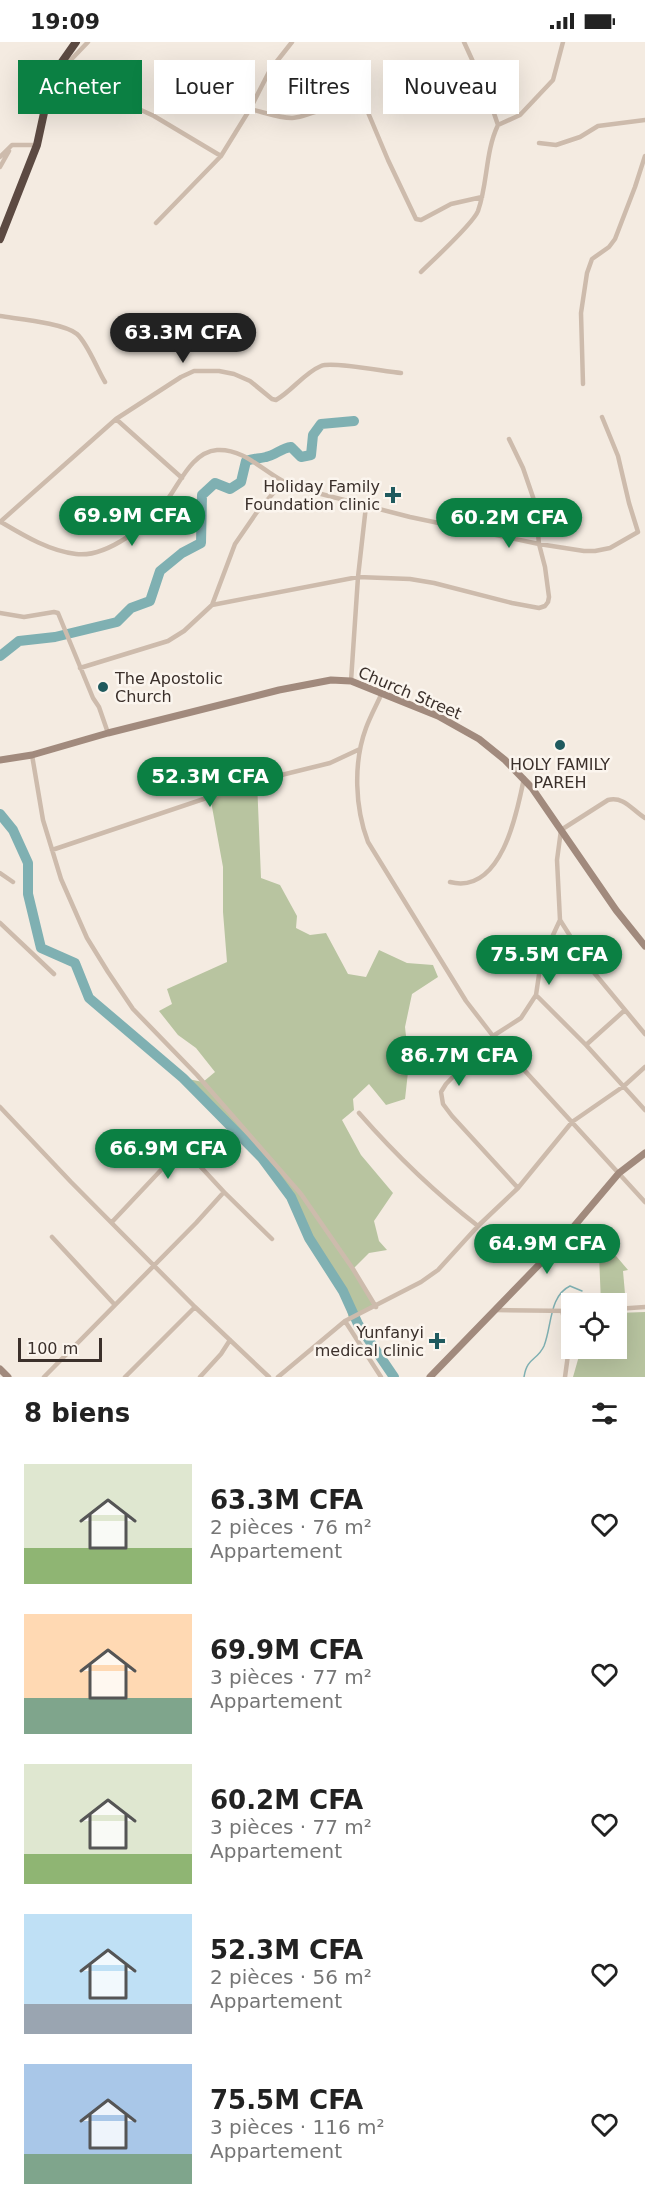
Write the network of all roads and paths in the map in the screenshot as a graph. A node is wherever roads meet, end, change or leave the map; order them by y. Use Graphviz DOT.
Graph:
graph roads {
  1 [pos="76,42"];
  2 [pos="88,42"];
  3 [pos="292,42"];
  4 [pos="464,42"];
  5 [pos="563,42"];
  6 [pos="63,60"];
  7 [pos="72,60"];
  8 [pos="255,99"];
  9 [pos="142,110"];
  10 [pos="255,110"];
  11 [pos="44,114"];
  12 [pos="247,114"];
  13 [pos="645,120"];
  14 [pos="498,125"];
  15 [pos="539,143"];
  16 [pos="12,145"];
  17 [pos="37,145"];
  18 [pos="221,156"];
  19 [pos="645,156"];
  20 [pos="0,157"];
  21 [pos="0,167"];
  22 [pos="482,197"];
  23 [pos="156,223"];
  24 [pos="0,239"];
  25 [pos="421,272"];
  26 [pos="0,316"];
  27 [pos="401,373"];
  28 [pos="105,382"];
  29 [pos="583,384"];
  30 [pos="602,417"];
  31 [pos="116,419"];
  32 [pos="510,439"];
  33 [pos="182,478"];
  34 [pos="282,483"];
  35 [pos="366,506"];
  36 [pos="0,522"];
  37 [pos="645,530"];
  38 [pos="638,532"];
  39 [pos="539,544"];
  40 [pos="358,577"];
  41 [pos="213,605"];
  42 [pos="0,614"];
  43 [pos="80,668"];
  44 [pos="351,681"];
  45 [pos="381,695"];
  46 [pos="108,733"];
  47 [pos="360,748"];
  48 [pos="32,755"];
  49 [pos="2,760"];
  50 [pos="524,778"];
  51 [pos="645,818"];
  52 [pos="561,830"];
  53 [pos="52,850"];
  54 [pos="0,873"];
  55 [pos="13,882"];
  56 [pos="450,882"];
  57 [pos="560,920"];
  58 [pos="0,924"];
  59 [pos="645,946"];
  60 [pos="54,974"];
  61 [pos="536,995"];
  62 [pos="625,1010"];
  63 [pos="645,1034"];
  64 [pos="493,1036"];
  65 [pos="586,1045"];
  66 [pos="645,1066"];
  67 [pos="624,1086"];
  68 [pos="0,1107"];
  69 [pos="645,1110"];
  70 [pos="359,1113"];
  71 [pos="572,1122"];
  72 [pos="645,1153"];
  73 [pos="619,1173"];
  74 [pos="518,1188"];
  75 [pos="224,1192"];
  76 [pos="645,1202"];
  77 [pos="112,1222"];
  78 [pos="478,1226"];
  79 [pos="52,1238"];
  80 [pos="272,1239"];
  81 [pos="154,1264"];
  82 [pos="115,1305"];
  83 [pos="195,1307"];
  84 [pos="376,1307"];
  85 [pos="645,1307"];
  86 [pos="627,1308"];
  87 [pos="495,1311"];
  88 [pos="556,1312"];
  89 [pos="561,1312"];
  90 [pos="347,1320"];
  91 [pos="230,1340"];
  92 [pos="0,1369"];
  93 [pos="8,1377"];
  94 [pos="44,1377"];
  95 [pos="125,1377"];
  96 [pos="200,1377"];
  97 [pos="269,1377"];
  98 [pos="278,1377"];
  99 [pos="381,1377"];
  100 [pos="430,1377"];
  101 [pos="565,1377"];
  1 -- 6 [label="highway"];
  2 -- 7 [label="street"];
  3 -- 8 [label="street"];
  4 -- 14 [label="street"];
  5 -- 14 [label="street"];
  9 -- 18 [label="street"];
  10 -- 22 [label="street"];
  11 -- 17 [label="highway"];
  12 -- 18 [label="street"];
  13 -- 15 [label="street"];
  14 -- 22 [label="street"];
  16 -- 17 [label="street"];
  16 -- 20 [label="street"];
  16 -- 21 [label="street"];
  17 -- 24 [label="highway"];
  18 -- 23 [label="street"];
  19 -- 29 [label="street"];
  22 -- 25 [label="street"];
  26 -- 28 [label="street"];
  27 -- 31 [label="street"];
  30 -- 38 [label="street"];
  31 -- 33 [label="street"];
  31 -- 36 [label="street"];
  32 -- 39 [label="street"];
  33 -- 34 [label="street"];
  33 -- 36 [label="street"];
  34 -- 35 [label="street"];
  34 -- 41 [label="street"];
  35 -- 39 [label="street"];
  35 -- 40 [label="street"];
  37 -- 38 [label="street"];
  38 -- 39 [label="street"];
  39 -- 40 [label="street"];
  40 -- 41 [label="street"];
  40 -- 44 [label="street"];
  41 -- 43 [label="street"];
  42 -- 43 [label="street"];
  43 -- 46 [label="street"];
  44 -- 45 [label="main road, Church Street"];
  44 -- 46 [label="main road, Church Street"];
  45 -- 47 [label="street"];
  45 -- 50 [label="main road, Church Street"];
  46 -- 48 [label="main road, Church Street"];
  47 -- 53 [label="street"];
  47 -- 64 [label="street"];
  48 -- 49 [label="main road, Church Street"];
  48 -- 53 [label="street"];
  50 -- 52 [label="main road, Church Street"];
  50 -- 56 [label="street"];
  51 -- 52 [label="street"];
  52 -- 57 [label="street"];
  52 -- 59 [label="main road, Church Street"];
  53 -- 84 [label="street"];
  54 -- 55 [label="street"];
  57 -- 61 [label="street"];
  57 -- 62 [label="street"];
  58 -- 60 [label="street"];
  61 -- 64 [label="street"];
  61 -- 65 [label="street"];
  62 -- 63 [label="street"];
  62 -- 65 [label="street"];
  64 -- 71 [label="street"];
  64 -- 74 [label="street"];
  65 -- 67 [label="street"];
  66 -- 67 [label="street"];
  67 -- 69 [label="street"];
  67 -- 71 [label="street"];
  68 -- 77 [label="street"];
  70 -- 78 [label="street"];
  71 -- 73 [label="street"];
  71 -- 74 [label="street"];
  72 -- 73 [label="main road"];
  73 -- 76 [label="street"];
  73 -- 87 [label="main road"];
  74 -- 78 [label="street"];
  75 -- 77 [label="street"];
  75 -- 80 [label="street"];
  75 -- 81 [label="street"];
  77 -- 81 [label="street"];
  78 -- 84 [label="street"];
  79 -- 82 [label="street"];
  81 -- 82 [label="street"];
  81 -- 83 [label="street"];
  82 -- 94 [label="street"];
  83 -- 91 [label="street"];
  83 -- 95 [label="street"];
  84 -- 90 [label="street"];
  85 -- 86 [label="street"];
  87 -- 88 [label="street"];
  87 -- 100 [label="main road"];
  88 -- 89 [label="street"];
  88 -- 101 [label="street"];
  90 -- 98 [label="street"];
  90 -- 99 [label="street"];
  91 -- 96 [label="street"];
  91 -- 97 [label="street"];
  92 -- 93 [label="main road"];
}
